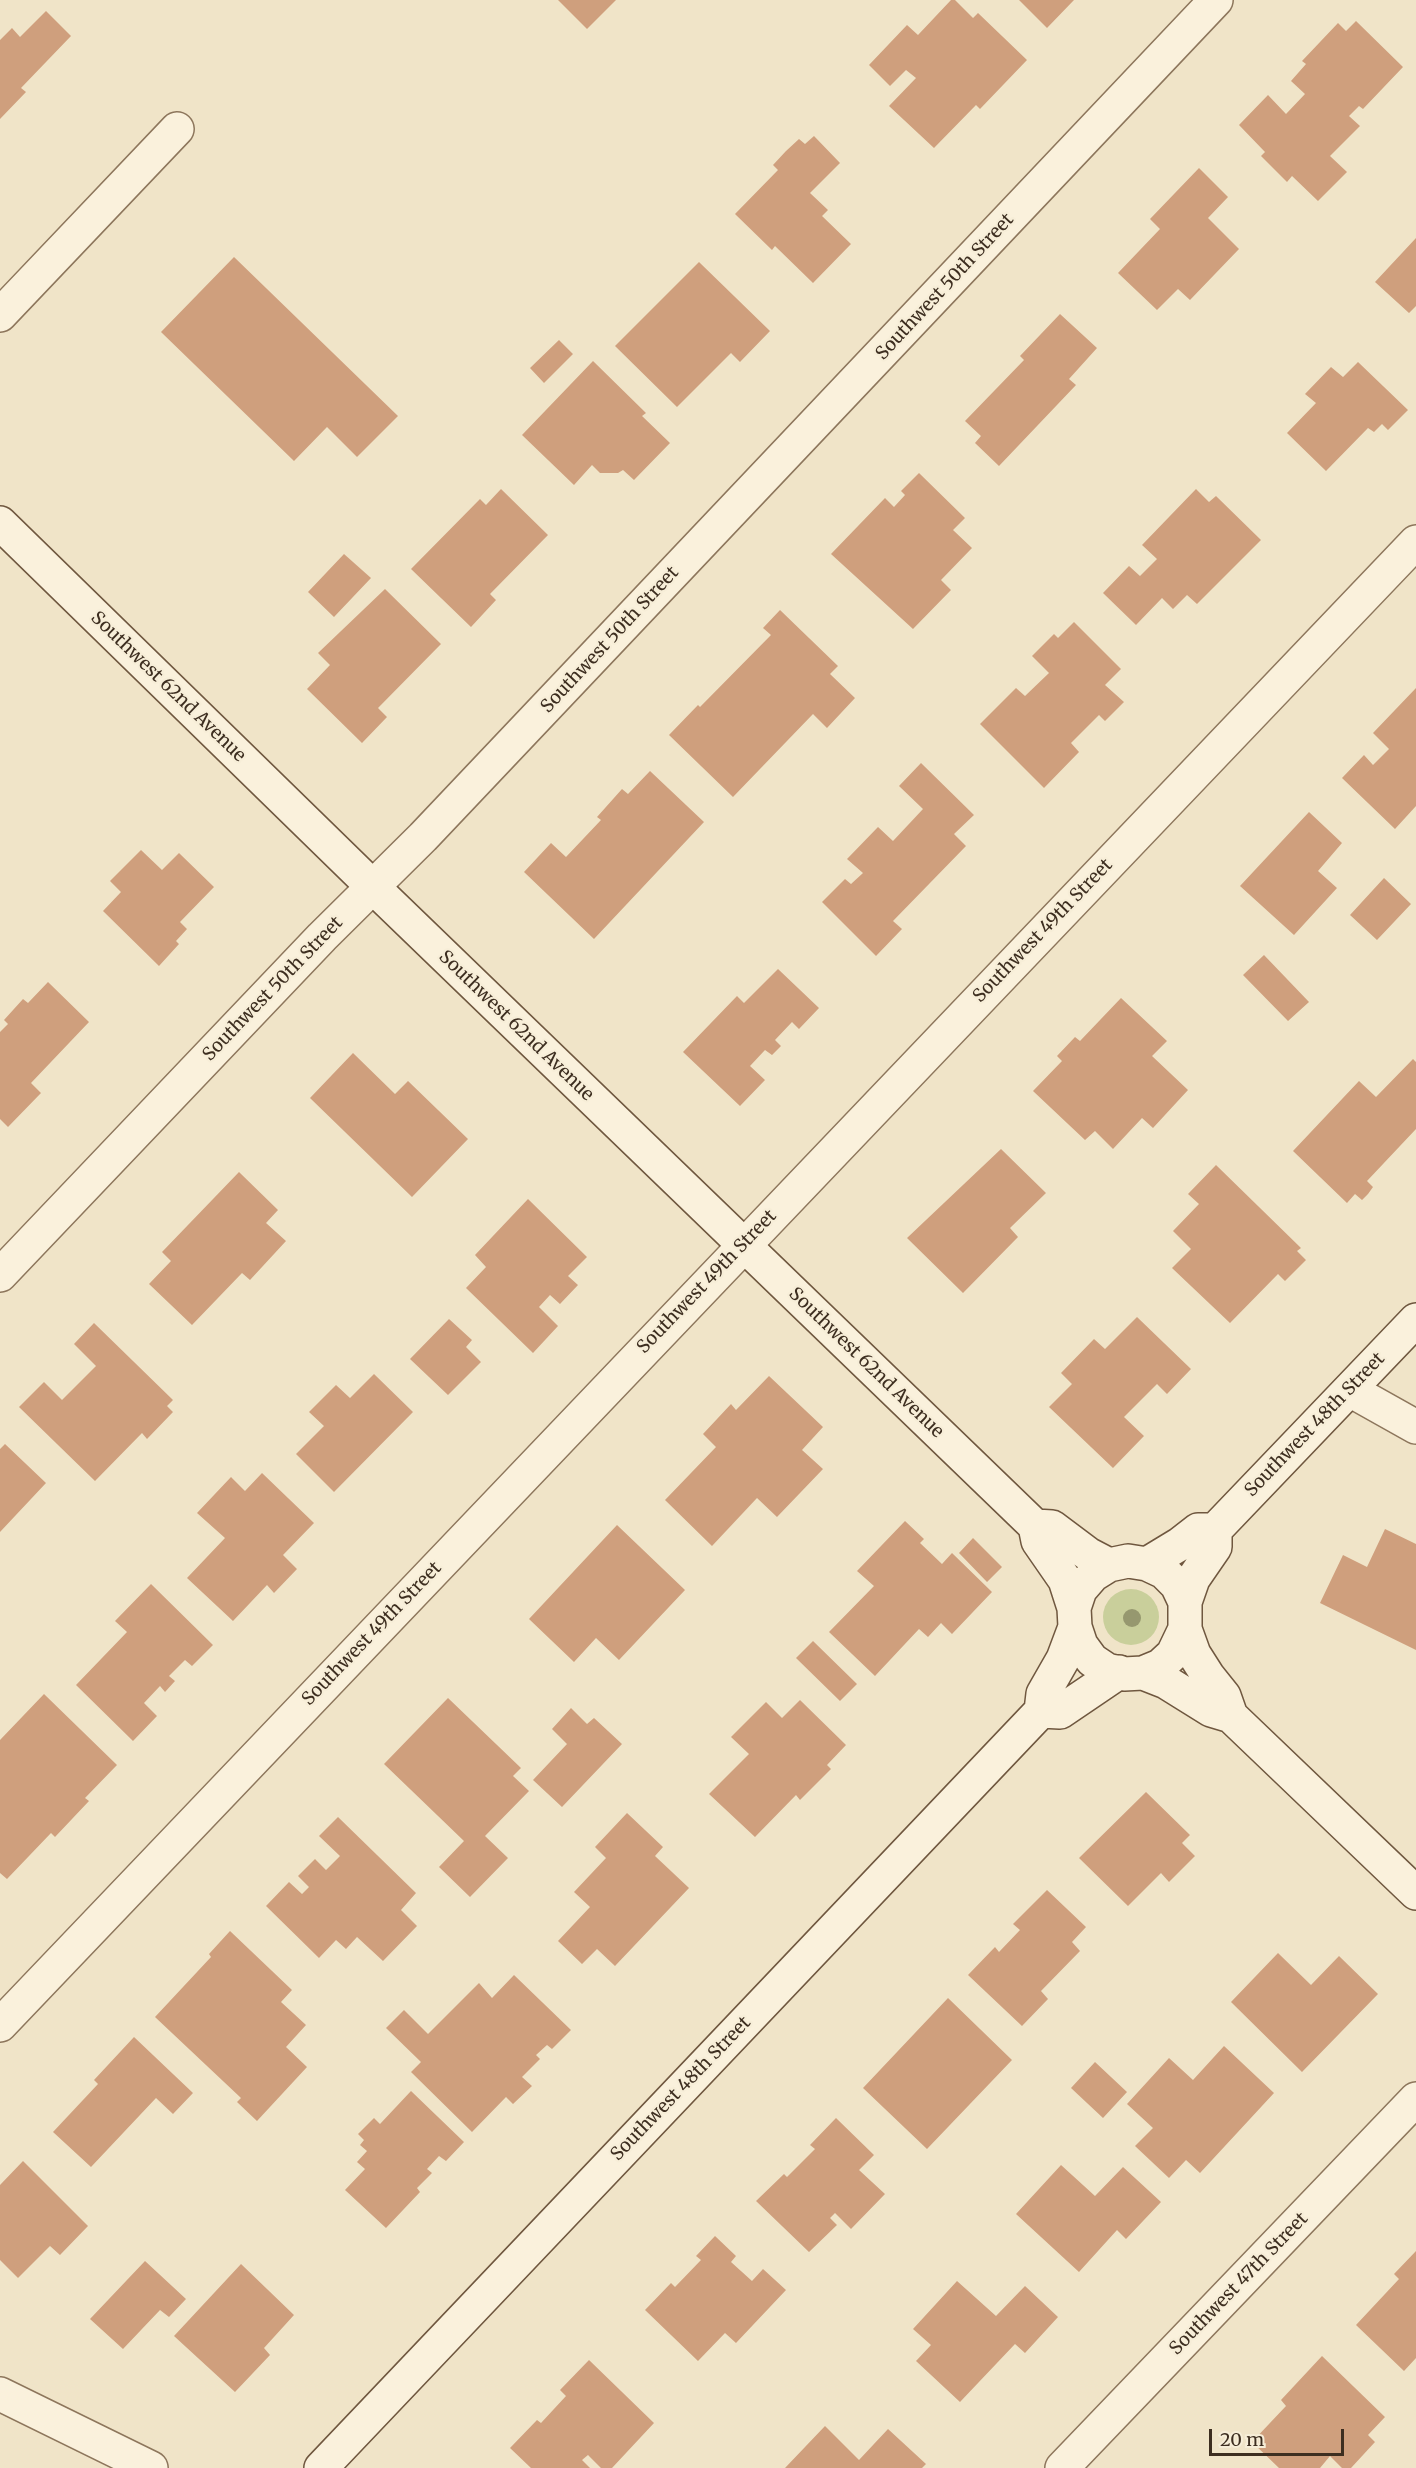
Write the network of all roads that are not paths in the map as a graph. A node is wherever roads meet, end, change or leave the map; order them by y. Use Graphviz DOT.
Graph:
graph roads {
  1 [pos="1216,0"];
  2 [pos="177,129"];
  3 [pos="0,315"];
  4 [pos="0,523"];
  5 [pos="1416,542"];
  6 [pos="373,887"];
  7 [pos="744,1245"];
  8 [pos="0,1275"];
  9 [pos="1416,1320"];
  10 [pos="1350,1390"];
  11 [pos="1416,1426"];
  12 [pos="1035,1526"];
  13 [pos="1215,1530"];
  14 [pos="1147,1564"];
  15 [pos="1109,1565"];
  16 [pos="1185,1616"];
  17 [pos="1075,1618"];
  18 [pos="1131,1672"];
  19 [pos="1041,1711"];
  20 [pos="1231,1716"];
  21 [pos="1416,1893"];
  22 [pos="0,2025"];
  23 [pos="1416,2099"];
  24 [pos="0,2394"];
  25 [pos="151,2468"];
  26 [pos="321,2468"];
  27 [pos="1062,2468"];
  1 -- 6 [label="street, Southwest 50th Street"];
  2 -- 3 [label="street"];
  4 -- 6 [label="street, Southwest 62nd Avenue"];
  5 -- 7 [label="street, Southwest 49th Street"];
  6 -- 7 [label="street, Southwest 62nd Avenue"];
  6 -- 8 [label="street, Southwest 50th Street"];
  7 -- 12 [label="street, Southwest 62nd Avenue"];
  7 -- 22 [label="street, Southwest 49th Street"];
  9 -- 10 [label="street, Southwest 48th Street"];
  10 -- 11 [label="street"];
  10 -- 13 [label="street, Southwest 48th Street"];
  12 -- 15 [label="street, Southwest 62nd Avenue"];
  12 -- 17 [label="street, Southwest 62nd Avenue"];
  13 -- 14 [label="street, Southwest 48th Street"];
  13 -- 16 [label="street, Southwest 48th Street"];
  14 -- 15 [label="street"];
  14 -- 16 [label="street"];
  15 -- 17 [label="street"];
  16 -- 18 [label="street"];
  16 -- 20 [label="street"];
  17 -- 18 [label="street"];
  17 -- 19 [label="street, Southwest 48th Street"];
  18 -- 19 [label="street"];
  18 -- 20 [label="street"];
  19 -- 26 [label="street, Southwest 48th Street"];
  20 -- 21 [label="street"];
  23 -- 27 [label="street, Southwest 47th Street"];
  24 -- 25 [label="street"];
}
